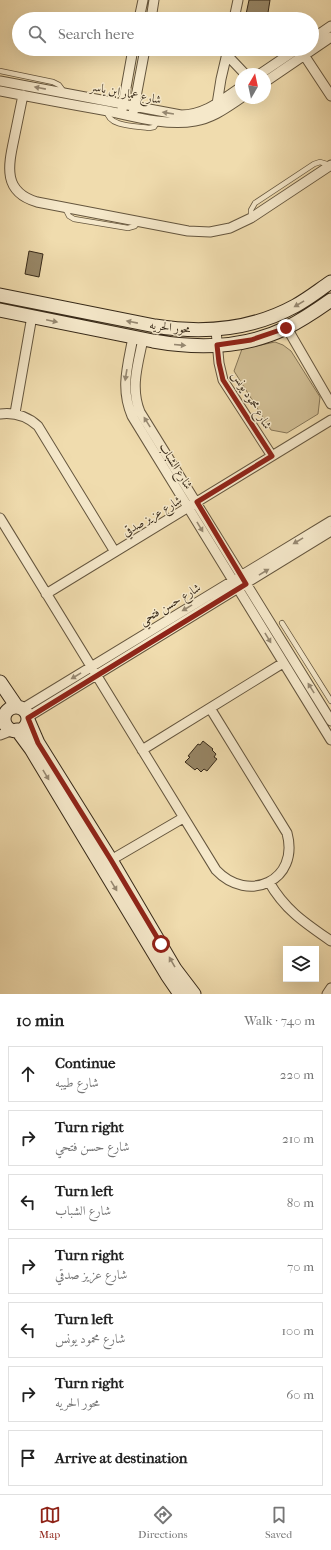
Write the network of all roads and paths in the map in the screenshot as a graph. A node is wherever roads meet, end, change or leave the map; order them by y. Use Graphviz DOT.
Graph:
graph roads {
  1 [pos="143,0"];
  2 [pos="154,0"];
  3 [pos="238,0"];
  4 [pos="140,12"];
  5 [pos="152,12"];
  6 [pos="235,12"];
  7 [pos="331,26"];
  8 [pos="319,34"];
  9 [pos="331,37"];
  10 [pos="319,43"];
  11 [pos="132,56"];
  12 [pos="144,56"];
  13 [pos="226,56"];
  14 [pos="230,56"];
  15 [pos="293,56"];
  16 [pos="295,56"];
  17 [pos="303,56"];
  18 [pos="240,68"];
  19 [pos="271,68"];
  20 [pos="0,71"];
  21 [pos="271,77"];
  22 [pos="0,81"];
  23 [pos="0,91"];
  24 [pos="235,91"];
  25 [pos="65,93"];
  26 [pos="23,95"];
  27 [pos="331,96"];
  28 [pos="235,102"];
  29 [pos="217,104"];
  30 [pos="122,105"];
  31 [pos="106,111"];
  32 [pos="133,111"];
  33 [pos="121,114"];
  34 [pos="159,120"];
  35 [pos="331,165"];
  36 [pos="331,282"];
  37 [pos="0,295"];
  38 [pos="331,300"];
  39 [pos="0,310"];
  40 [pos="32,316"];
  41 [pos="286,328"];
  42 [pos="216,330"];
  43 [pos="138,338"];
  44 [pos="217,345"];
  45 [pos="331,404"];
  46 [pos="15,413"];
  47 [pos="0,414"];
  48 [pos="331,420"];
  49 [pos="272,456"];
  50 [pos="197,502"];
  51 [pos="188,508"];
  52 [pos="0,518"];
  53 [pos="331,521"];
  54 [pos="3,530"];
  55 [pos="331,532"];
  56 [pos="114,552"];
  57 [pos="239,582"];
  58 [pos="46,594"];
  59 [pos="282,623"];
  60 [pos="283,663"];
  61 [pos="91,667"];
  62 [pos="96,676"];
  63 [pos="0,682"];
  64 [pos="331,701"];
  65 [pos="0,702"];
  66 [pos="210,708"];
  67 [pos="24,713"];
  68 [pos="3,719"];
  69 [pos="331,721"];
  70 [pos="15,730"];
  71 [pos="0,735"];
  72 [pos="331,740"];
  73 [pos="142,750"];
  74 [pos="183,818"];
  75 [pos="111,860"];
  76 [pos="269,882"];
  77 [pos="331,941"];
  78 [pos="331,988"];
  79 [pos="180,994"];
  80 [pos="194,994"];
  81 [pos="327,994"];
  1 -- 4 [label="street"];
  2 -- 5 [label="street"];
  3 -- 6 [label="street"];
  7 -- 8 [label="street"];
  9 -- 10 [label="street"];
  11 -- 30 [label="street"];
  12 -- 32 [label="street"];
  13 -- 29 [label="street"];
  14 -- 18 [label="street"];
  15 -- 19 [label="street"];
  16 -- 21 [label="street"];
  17 -- 27 [label="street"];
  20 -- 25 [label="lane"];
  25 -- 22 [label="street, شارع عمار ابن ياسر, one-way"];
  23 -- 26 [label="street, شارع عمار ابن ياسر"];
  24 -- 29 [label="street, شارع عمار ابن ياسر"];
  25 -- 30 [label="street, شارع عمار ابن ياسر"];
  26 -- 31 [label="street, شارع عمار ابن ياسر"];
  26 -- 35 [label="street"];
  28 -- 34 [label="street, شارع عمار ابن ياسر"];
  29 -- 32 [label="street, شارع عمار ابن ياسر, one-way"];
  30 -- 32 [label="street, شارع عمار ابن ياسر"];
  30 -- 33 [label="street"];
  31 -- 33 [label="street, شارع عمار ابن ياسر"];
  31 -- 34 [label="lane"];
  32 -- 33 [label="street, شارع عمار ابن ياسر"];
  32 -- 34 [label="street, شارع عمار ابن ياسر"];
  36 -- 42 [label="main road, محور الحريه, one-way"];
  42 -- 37 [label="main road, محور الحريه, one-way"];
  38 -- 41 [label="main road, محور الحريه"];
  39 -- 40 [label="main road, محور الحريه"];
  40 -- 43 [label="main road, محور الحريه, one-way"];
  40 -- 46 [label="street"];
  41 -- 44 [label="main road, محور الحريه"];
  41 -- 45 [label="street"];
  42 -- 44 [label="street, شارع محمود يونس"];
  43 -- 44 [label="main road, محور الحريه, one-way"];
  50 -- 43 [label="street, شارع الشباب, one-way"];
  43 -- 51 [label="street, شارع الشباب, one-way"];
  44 -- 49 [label="street, شارع محمود يونس"];
  46 -- 47 [label="street"];
  46 -- 56 [label="street"];
  48 -- 49 [label="street, شارع عزيز صدقي"];
  49 -- 50 [label="street, شارع عزيز صدقي"];
  50 -- 51 [label="street, شارع عزيز صدقي"];
  50 -- 57 [label="street, شارع الشباب"];
  51 -- 56 [label="street, شارع عزيز صدقي"];
  51 -- 57 [label="street, شارع الشباب, one-way"];
  52 -- 54 [label="street"];
  53 -- 57 [label="street, شارع حسن فتحي, one-way"];
  54 -- 58 [label="street"];
  57 -- 55 [label="street, شارع حسن فتحي, one-way"];
  56 -- 58 [label="street, شارع عزيز صدقي"];
  57 -- 60 [label="street, شارع الشباب, one-way"];
  57 -- 61 [label="street, شارع حسن فتحي, one-way"];
  57 -- 62 [label="street, شارع حسن فتحي"];
  69 -- 57 [label="street, شارع الشباب, one-way"];
  58 -- 61 [label="street"];
  59 -- 64 [label="lane"];
  60 -- 66 [label="street"];
  60 -- 72 [label="street, شارع الشباب"];
  61 -- 62 [label="street"];
  61 -- 67 [label="street, شارع حسن فتحي, one-way"];
  62 -- 67 [label="street, شارع حسن فتحي"];
  62 -- 73 [label="street"];
  63 -- 67 [label="main road"];
  65 -- 68 [label="main road"];
  66 -- 73 [label="street"];
  66 -- 76 [label="street"];
  67 -- 68 [label="main road"];
  67 -- 70 [label="main road"];
  67 -- 75 [label="main road"];
  68 -- 70 [label="main road"];
  70 -- 71 [label="street"];
  70 -- 79 [label="main road, one-way"];
  73 -- 74 [label="street"];
  74 -- 75 [label="street"];
  74 -- 76 [label="street"];
  80 -- 75 [label="main road, one-way"];
  76 -- 77 [label="street"];
  78 -- 81 [label="street"];
}
